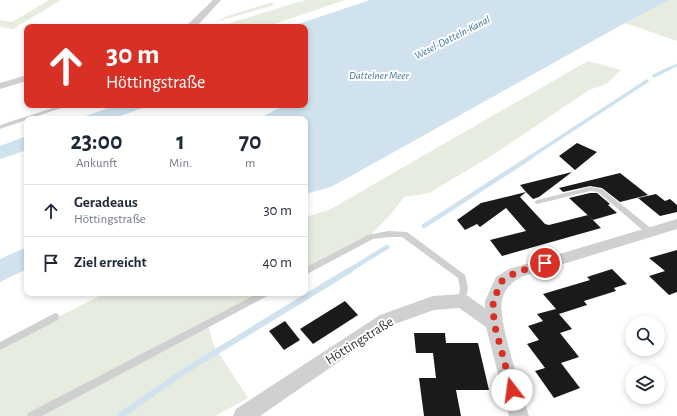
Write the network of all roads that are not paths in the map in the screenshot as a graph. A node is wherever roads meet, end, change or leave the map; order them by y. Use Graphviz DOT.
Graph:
graph roads {
  1 [pos="217,0"];
  2 [pos="194,24"];
  3 [pos="24,79"];
  4 [pos="0,86"];
  5 [pos="57,108"];
  6 [pos="33,116"];
  7 [pos="24,119"];
  8 [pos="0,127"];
  9 [pos="537,202"];
  10 [pos="677,224"];
  11 [pos="649,231"];
  12 [pos="308,270"];
  13 [pos="260,296"];
  14 [pos="462,301"];
  15 [pos="54,317"];
  16 [pos="494,323"];
  17 [pos="0,346"];
  18 [pos="253,414"];
  19 [pos="32,416"];
  20 [pos="519,416"];
  1 -- 2 [label="street"];
  3 -- 4 [label="street"];
  5 -- 6 [label="lane"];
  7 -- 8 [label="lane"];
  9 -- 11 [label="lane"];
  10 -- 11 [label="street"];
  11 -- 16 [label="street"];
  12 -- 14 [label="lane"];
  13 -- 19 [label="lane"];
  14 -- 16 [label="street"];
  14 -- 18 [label="street, Höttingstraße"];
  15 -- 17 [label="lane"];
  16 -- 20 [label="street"];
}
